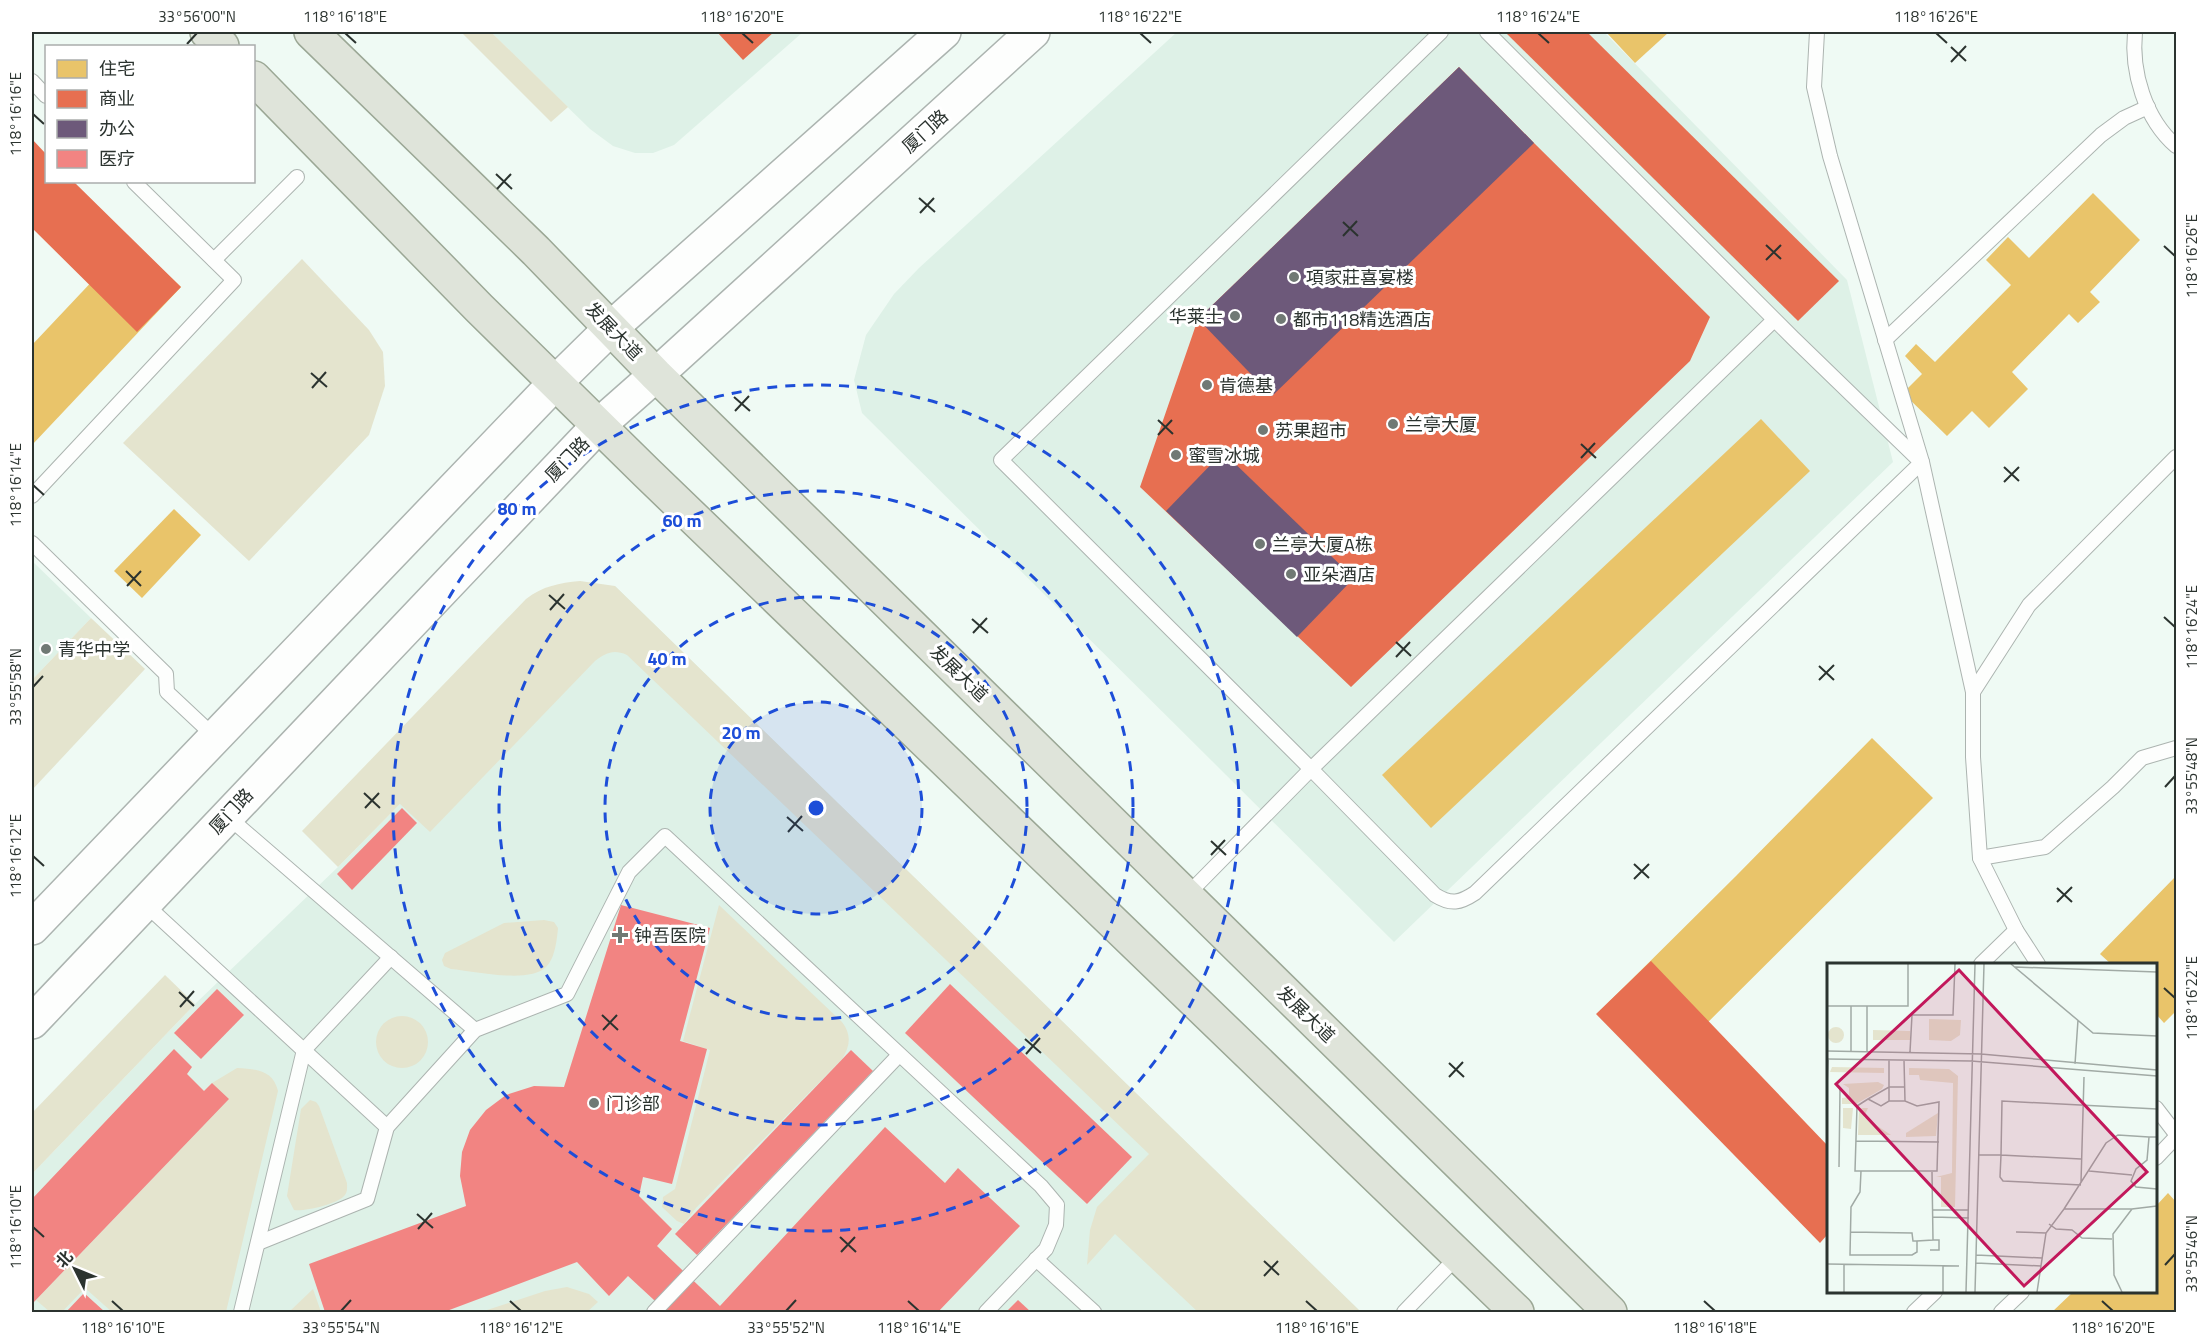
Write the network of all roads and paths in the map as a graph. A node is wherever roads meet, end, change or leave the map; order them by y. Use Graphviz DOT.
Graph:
graph roads {
  1 [pos="207,32"];
  2 [pos="311,32"];
  3 [pos="944,32"];
  4 [pos="1033,32"];
  5 [pos="1441,32"];
  6 [pos="1487,32"];
  7 [pos="1817,32"];
  8 [pos="2135,32"];
  9 [pos="221,45"];
  10 [pos="255,79"];
  11 [pos="32,81"];
  12 [pos="45,95"];
  13 [pos="2148,106"];
  14 [pos="2176,146"];
  15 [pos="297,177"];
  16 [pos="135,183"];
  17 [pos="214,260"];
  18 [pos="1774,320"];
  19 [pos="611,328"];
  20 [pos="1885,340"];
  21 [pos="656,375"];
  22 [pos="555,383"];
  23 [pos="599,425"];
  24 [pos="2176,457"];
  25 [pos="1922,462"];
  26 [pos="32,496"];
  27 [pos="32,543"];
  28 [pos="1973,692"];
  29 [pos="215,737"];
  30 [pos="2176,748"];
  31 [pos="1311,769"];
  32 [pos="226,815"];
  33 [pos="1980,858"];
  34 [pos="1186,896"];
  35 [pos="145,904"];
  36 [pos="32,928"];
  37 [pos="2016,930"];
  38 [pos="391,957"];
  39 [pos="1982,963"];
  40 [pos="2037,963"];
  41 [pos="32,1022"];
  42 [pos="475,1030"];
  43 [pos="304,1050"];
  44 [pos="899,1055"];
  45 [pos="2157,1109"];
  46 [pos="387,1127"];
  47 [pos="2176,1135"];
  48 [pos="2157,1157"];
  49 [pos="258,1243"];
  50 [pos="1458,1256"];
  51 [pos="1036,1260"];
  52 [pos="1934,1293"];
  53 [pos="2021,1293"];
  54 [pos="1504,1305"];
  55 [pos="241,1312"];
  56 [pos="654,1312"];
  57 [pos="986,1312"];
  58 [pos="1094,1312"];
  59 [pos="1404,1312"];
  60 [pos="1610,1312"];
  61 [pos="1914,1312"];
  62 [pos="2001,1312"];
  1 -- 9 [label="main road"];
  2 -- 19 [label="main road, 发展大道"];
  3 -- 19 [label="street"];
  4 -- 21 [label="street, 厦门路"];
  5 -- 31 [label="lane"];
  6 -- 18 [label="lane"];
  7 -- 20 [label="lane"];
  8 -- 13 [label="lane"];
  10 -- 22 [label="main road"];
  11 -- 12 [label="lane"];
  13 -- 14 [label="lane"];
  13 -- 20 [label="lane"];
  15 -- 17 [label="lane"];
  16 -- 17 [label="lane"];
  17 -- 26 [label="lane"];
  18 -- 25 [label="lane"];
  18 -- 31 [label="lane"];
  19 -- 21 [label="main road, 发展大道"];
  19 -- 22 [label="street"];
  20 -- 25 [label="lane"];
  21 -- 23 [label="street, 厦门路"];
  21 -- 34 [label="main road, 发展大道"];
  22 -- 23 [label="main road"];
  22 -- 29 [label="street"];
  23 -- 32 [label="street, 厦门路"];
  23 -- 50 [label="main road"];
  24 -- 28 [label="lane"];
  25 -- 28 [label="lane"];
  25 -- 31 [label="lane"];
  27 -- 29 [label="lane"];
  28 -- 33 [label="lane"];
  29 -- 36 [label="street"];
  30 -- 33 [label="lane"];
  31 -- 34 [label="lane"];
  32 -- 35 [label="street, 厦门路"];
  32 -- 38 [label="lane"];
  33 -- 37 [label="lane"];
  34 -- 60 [label="main road, 发展大道"];
  35 -- 41 [label="street, 厦门路"];
  35 -- 43 [label="lane"];
  37 -- 39 [label="lane"];
  37 -- 40 [label="lane"];
  38 -- 42 [label="lane"];
  38 -- 43 [label="lane"];
  42 -- 44 [label="lane"];
  42 -- 46 [label="lane"];
  43 -- 46 [label="lane"];
  43 -- 49 [label="lane"];
  44 -- 51 [label="lane"];
  44 -- 56 [label="lane"];
  45 -- 47 [label="lane"];
  46 -- 49 [label="lane"];
  47 -- 48 [label="lane"];
  49 -- 55 [label="lane"];
  50 -- 54 [label="main road"];
  50 -- 59 [label="lane"];
  51 -- 57 [label="lane"];
  51 -- 58 [label="lane"];
  52 -- 61 [label="lane"];
  53 -- 62 [label="lane"];
}
